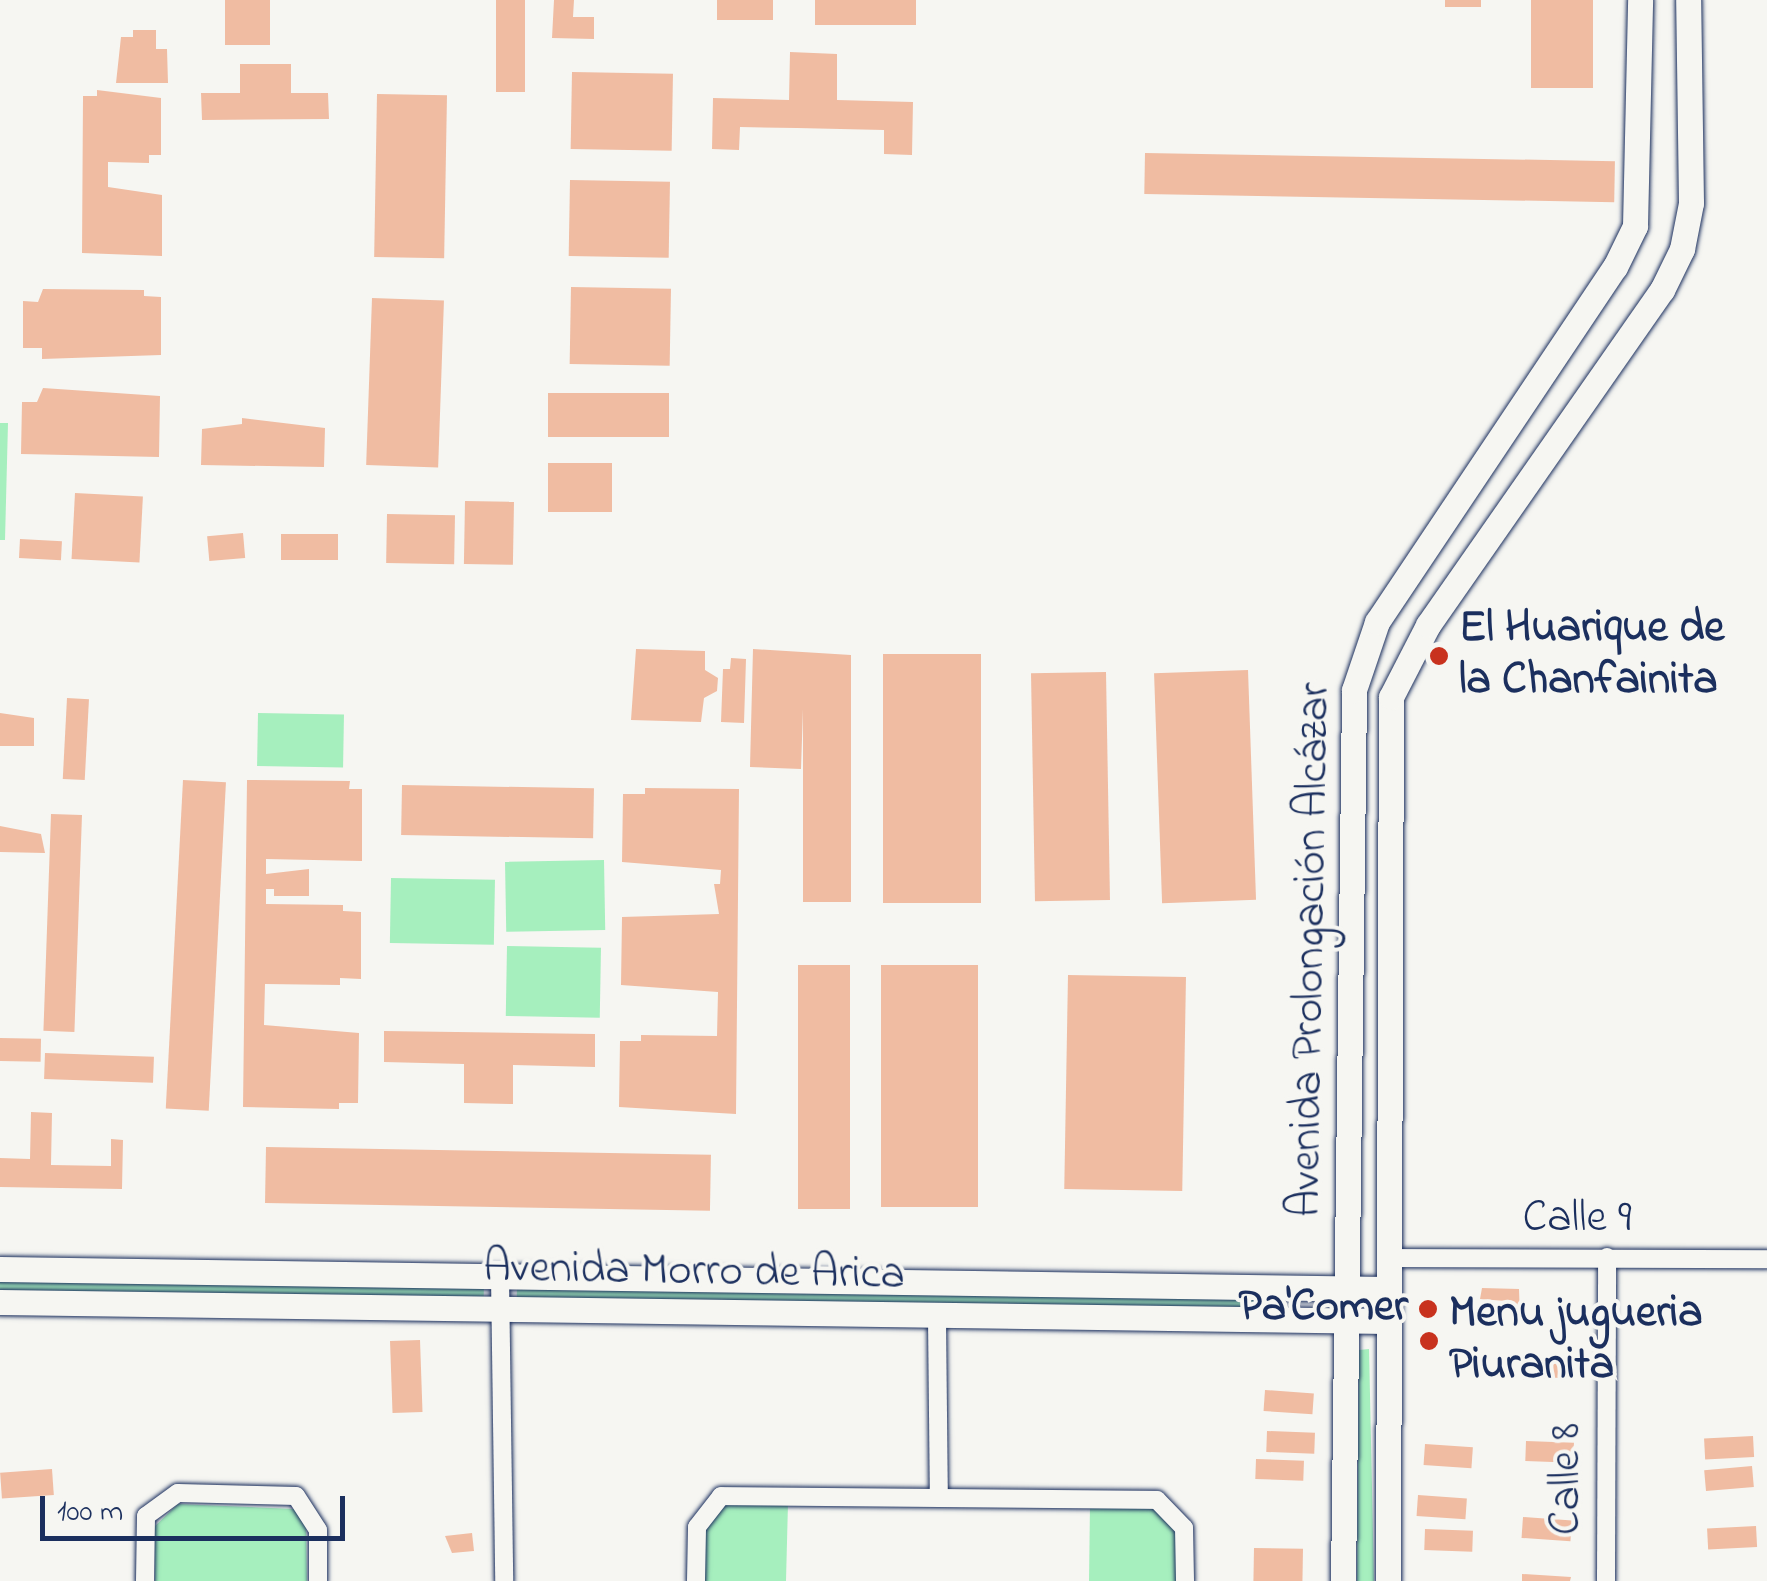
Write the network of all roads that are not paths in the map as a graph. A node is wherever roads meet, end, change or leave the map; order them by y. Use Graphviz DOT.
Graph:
graph roads {
  1 [pos="1640,0"];
  2 [pos="1688,0"];
  3 [pos="1347,936"];
  4 [pos="1386,936"];
  5 [pos="1607,1257"];
  6 [pos="1386,1258"];
  7 [pos="1767,1260"];
  8 [pos="0,1269"];
  9 [pos="500,1276"];
  10 [pos="1346,1289"];
  11 [pos="1386,1289"];
  12 [pos="0,1302"];
  13 [pos="503,1314"];
  14 [pos="937,1318"];
  15 [pos="1386,1320"];
  16 [pos="1344,1321"];
  17 [pos="939,1498"];
  18 [pos="145,1581"];
  19 [pos="318,1581"];
  20 [pos="504,1581"];
  21 [pos="696,1581"];
  22 [pos="1185,1581"];
  23 [pos="1343,1581"];
  24 [pos="1388,1581"];
  25 [pos="1606,1581"];
  1 -- 3 [label="main road, Avenida Prolongación Alcázar"];
  2 -- 4 [label="main road, Avenida Prolongación Alcázar"];
  3 -- 4 [label="main road"];
  3 -- 10 [label="main road, Avenida Prolongación Alcázar"];
  4 -- 6 [label="main road, Avenida Prolongación Alcázar"];
  5 -- 6 [label="street, Calle 9"];
  5 -- 7 [label="street, Calle 9"];
  5 -- 25 [label="street, Calle 8"];
  6 -- 11 [label="main road, Avenida Prolongación Alcázar"];
  8 -- 9 [label="main road, Avenida Morro de Arica"];
  9 -- 10 [label="main road, Avenida Morro de Arica"];
  9 -- 13 [label="street"];
  10 -- 11 [label="main road, Avenida Morro de Arica"];
  10 -- 16 [label="main road, Avenida Prolongación Alcázar"];
  11 -- 15 [label="main road, Avenida Prolongación Alcázar"];
  12 -- 13 [label="main road, Avenida Morro de Arica"];
  13 -- 14 [label="main road, Avenida Morro de Arica"];
  13 -- 20 [label="street"];
  14 -- 16 [label="main road, Avenida Morro de Arica"];
  14 -- 17 [label="street"];
  15 -- 16 [label="main road, Avenida Morro de Arica"];
  15 -- 24 [label="main road, Avenida Prolongación Alcázar"];
  16 -- 23 [label="main road, Avenida Prolongación Alcázar"];
  17 -- 21 [label="street"];
  17 -- 22 [label="street"];
  18 -- 19 [label="street"];
}
